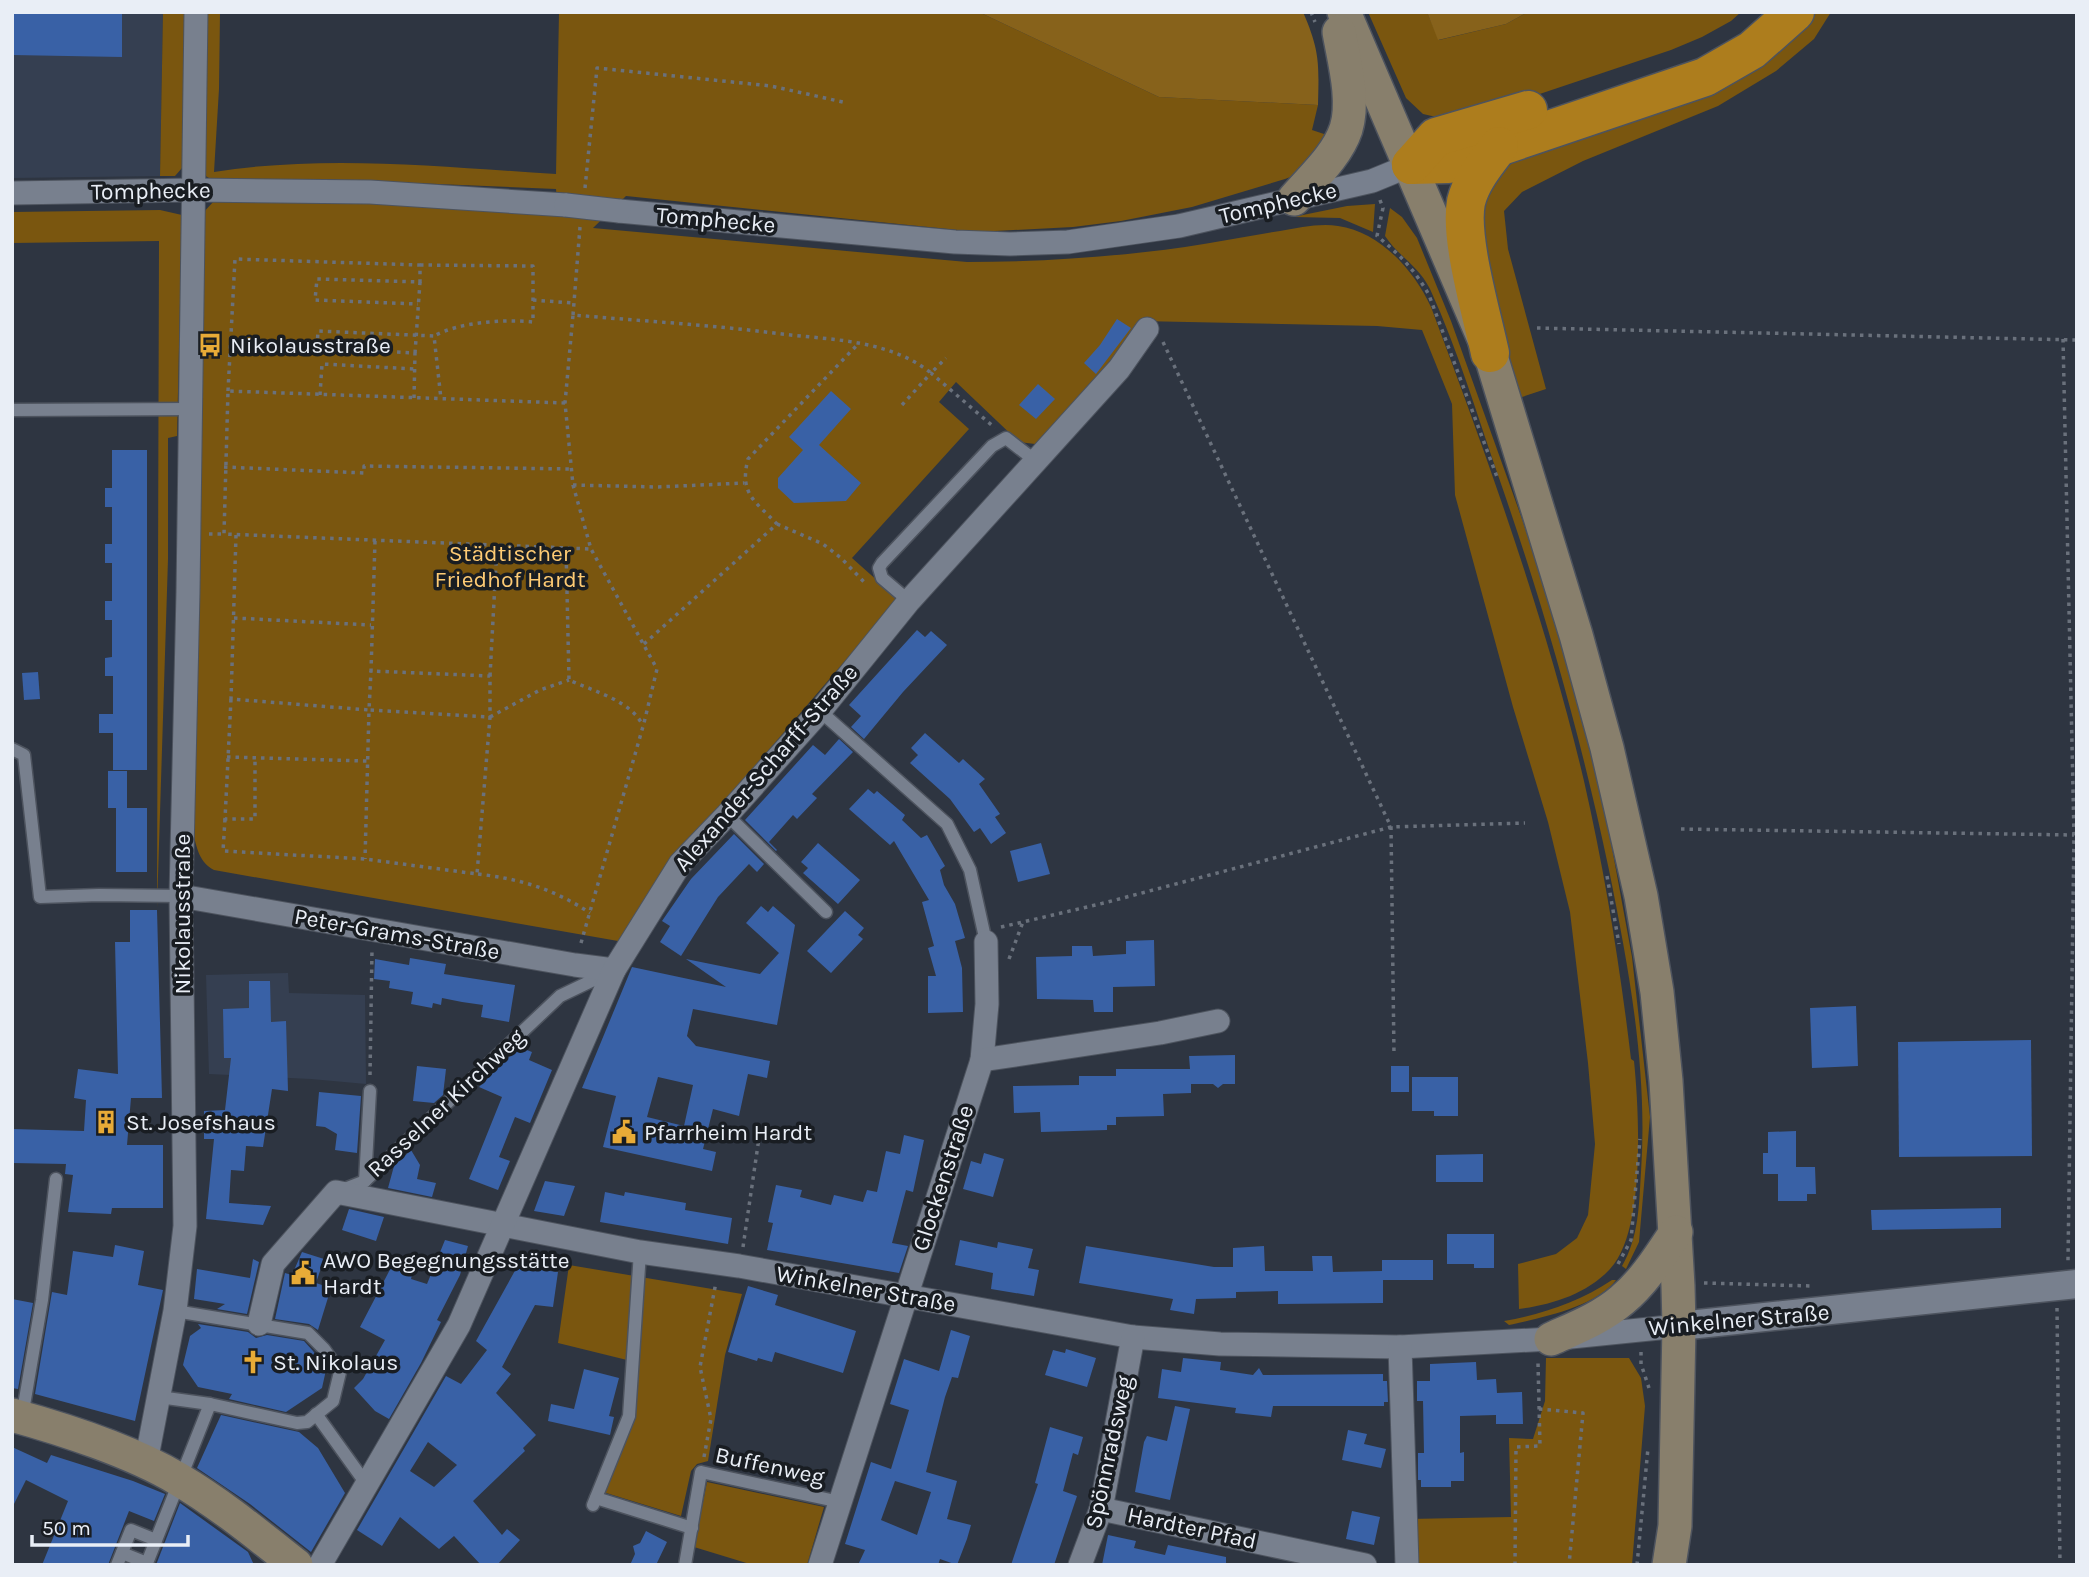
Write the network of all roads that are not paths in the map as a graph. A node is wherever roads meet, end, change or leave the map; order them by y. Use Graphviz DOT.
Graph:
graph roads {
  1 [pos="196,12"];
  2 [pos="1336,12"];
  3 [pos="1344,12"];
  4 [pos="1760,12"];
  5 [pos="1795,12"];
  6 [pos="1499,146"];
  7 [pos="1411,165"];
  8 [pos="193,190"];
  9 [pos="12,193"];
  10 [pos="1294,199"];
  11 [pos="1147,329"];
  12 [pos="1489,353"];
  13 [pos="12,410"];
  14 [pos="191,410"];
  15 [pos="1037,462"];
  16 [pos="903,609"];
  17 [pos="820,711"];
  18 [pos="12,749"];
  19 [pos="727,815"];
  20 [pos="181,896"];
  21 [pos="826,912"];
  22 [pos="986,942"];
  23 [pos="614,970"];
  24 [pos="1218,1021"];
  25 [pos="982,1060"];
  26 [pos="370,1091"];
  27 [pos="56,1179"];
  28 [pos="365,1181"];
  29 [pos="336,1192"];
  30 [pos="502,1226"];
  31 [pos="1676,1233"];
  32 [pos="640,1252"];
  33 [pos="2067,1278"];
  34 [pos="905,1295"];
  35 [pos="175,1311"];
  36 [pos="259,1324"];
  37 [pos="1679,1326"];
  38 [pos="1133,1337"];
  39 [pos="1544,1340"];
  40 [pos="1400,1347"];
  41 [pos="159,1397"];
  42 [pos="210,1404"];
  43 [pos="316,1414"];
  44 [pos="17,1416"];
  45 [pos="146,1462"];
  46 [pos="181,1480"];
  47 [pos="368,1486"];
  48 [pos="840,1502"];
  49 [pos="1101,1509"];
  50 [pos="692,1528"];
  51 [pos="156,1540"];
  52 [pos="120,1559"];
  53 [pos="296,1565"];
  54 [pos="320,1565"];
  55 [pos="685,1565"];
  56 [pos="820,1565"];
  57 [pos="1080,1565"];
  58 [pos="1365,1565"];
  59 [pos="1407,1565"];
  60 [pos="1669,1565"];
  1 -- 8 [label="street, Nikolausstraße"];
  2 -- 10 [label="main road"];
  3 -- 7 [label="main road"];
  4 -- 7 [label="highway"];
  5 -- 6 [label="highway"];
  6 -- 7 [label="highway"];
  6 -- 12 [label="highway"];
  7 -- 10 [label="street, Tomphecke"];
  7 -- 12 [label="main road"];
  8 -- 9 [label="street, Tomphecke"];
  8 -- 10 [label="street, Tomphecke, bridge"];
  8 -- 14 [label="street, Nikolausstraße"];
  11 -- 15 [label="street, Alexander-Scharff-Straße"];
  12 -- 31 [label="main road"];
  13 -- 14 [label="lane"];
  14 -- 20 [label="street, Nikolausstraße"];
  15 -- 16 [label="street, Alexander-Scharff-Straße"];
  15 -- 16 [label="lane"];
  16 -- 17 [label="street, Alexander-Scharff-Straße"];
  17 -- 19 [label="street, Alexander-Scharff-Straße"];
  17 -- 22 [label="lane"];
  18 -- 20 [label="lane"];
  19 -- 21 [label="lane"];
  19 -- 23 [label="street, Alexander-Scharff-Straße"];
  20 -- 23 [label="street, Peter-Grams-Straße"];
  20 -- 35 [label="street, Nikolausstraße"];
  22 -- 25 [label="street, Glockenstraße"];
  23 -- 28 [label="lane, Rasselner Kirchweg"];
  23 -- 30 [label="street, Alexander-Scharff-Straße"];
  24 -- 25 [label="street"];
  25 -- 34 [label="street, Glockenstraße"];
  26 -- 28 [label="lane"];
  27 -- 44 [label="lane"];
  28 -- 29 [label="lane, Rasselner Kirchweg"];
  29 -- 30 [label="street, Winkelner Straße"];
  29 -- 36 [label="street, Rasselner Kirchweg"];
  30 -- 32 [label="street, Winkelner Straße"];
  30 -- 47 [label="street, Alexander-Scharff-Straße"];
  31 -- 37 [label="main road"];
  31 -- 39 [label="main road"];
  32 -- 34 [label="street, Winkelner Straße"];
  32 -- 50 [label="lane"];
  33 -- 37 [label="street, Winkelner Straße"];
  34 -- 38 [label="street, Winkelner Straße"];
  34 -- 48 [label="street, Glockenstraße"];
  35 -- 36 [label="lane"];
  35 -- 41 [label="street, Nikolausstraße"];
  36 -- 43 [label="lane"];
  37 -- 39 [label="street, Winkelner Straße"];
  37 -- 60 [label="main road"];
  38 -- 40 [label="street, Winkelner Straße"];
  38 -- 49 [label="street, Spönnradsweg"];
  39 -- 40 [label="street, Winkelner Straße"];
  40 -- 59 [label="street"];
  41 -- 42 [label="lane"];
  41 -- 45 [label="street, Nikolausstraße"];
  42 -- 43 [label="lane"];
  42 -- 46 [label="lane"];
  43 -- 47 [label="lane"];
  44 -- 45 [label="main road"];
  45 -- 46 [label="main road"];
  46 -- 51 [label="lane"];
  46 -- 53 [label="main road"];
  47 -- 54 [label="street, Alexander-Scharff-Straße"];
  48 -- 50 [label="lane, Buffenweg"];
  48 -- 56 [label="street, Glockenstraße"];
  49 -- 57 [label="street, Spönnradsweg"];
  49 -- 58 [label="street, Hardter Pfad"];
  50 -- 55 [label="lane, Buffenweg"];
  51 -- 52 [label="lane"];
  51 -- 52 [label="lane"];
}
